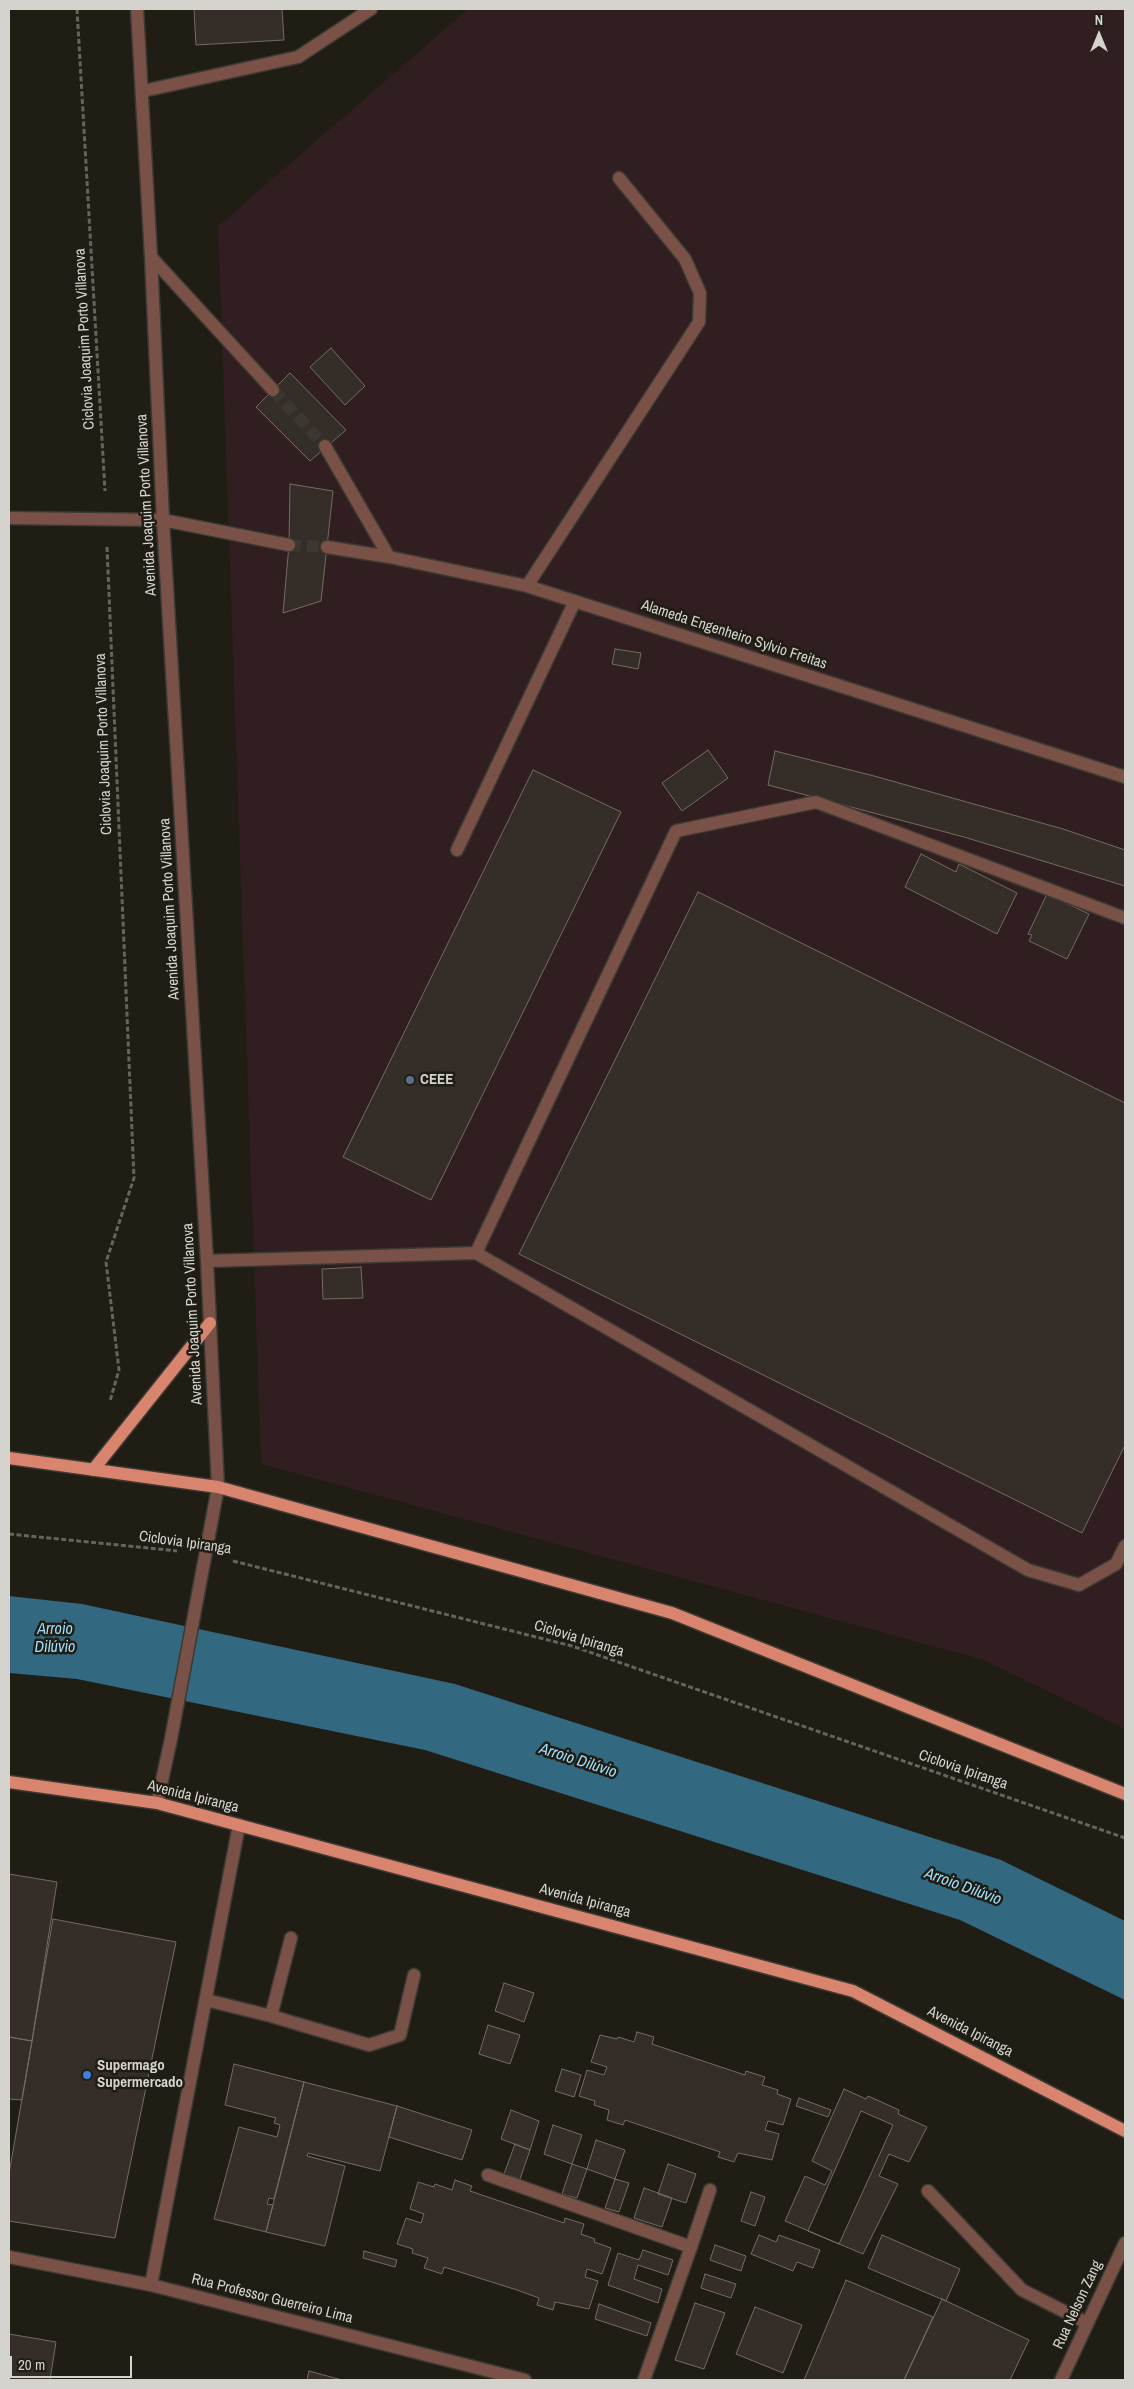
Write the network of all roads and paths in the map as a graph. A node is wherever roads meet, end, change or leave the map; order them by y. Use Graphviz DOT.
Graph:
graph roads {
  1 [pos="77,9"];
  2 [pos="138,9"];
  3 [pos="366,11"];
  4 [pos="143,91"];
  5 [pos="619,178"];
  6 [pos="152,257"];
  7 [pos="273,390"];
  8 [pos="325,446"];
  9 [pos="9,518"];
  10 [pos="106,519"];
  11 [pos="163,520"];
  12 [pos="289,544"];
  13 [pos="327,547"];
  14 [pos="389,557"];
  15 [pos="527,586"];
  16 [pos="575,601"];
  17 [pos="1125,777"];
  18 [pos="457,850"];
  19 [pos="1125,918"];
  20 [pos="476,1254"];
  21 [pos="207,1261"];
  22 [pos="210,1323"];
  23 [pos="109,1406"];
  24 [pos="9,1458"];
  25 [pos="93,1470"];
  26 [pos="218,1487"];
  27 [pos="9,1534"];
  28 [pos="1125,1546"];
  29 [pos="206,1554"];
  30 [pos="9,1782"];
  31 [pos="1125,1794"];
  32 [pos="157,1803"];
  33 [pos="239,1824"];
  34 [pos="1125,1838"];
  35 [pos="291,1938"];
  36 [pos="414,1975"];
  37 [pos="206,2000"];
  38 [pos="271,2016"];
  39 [pos="1125,2131"];
  40 [pos="488,2175"];
  41 [pos="710,2190"];
  42 [pos="928,2191"];
  43 [pos="1125,2243"];
  44 [pos="691,2247"];
  45 [pos="9,2257"];
  46 [pos="151,2286"];
  47 [pos="1087,2323"];
  48 [pos="525,2380"];
  49 [pos="644,2380"];
  50 [pos="1061,2380"];
  1 -- 10 [label="path, Ciclovia Joaquim Porto Villanova"];
  2 -- 4 [label="street, Avenida Joaquim Porto Villanova"];
  3 -- 4 [label="street"];
  4 -- 6 [label="street, Avenida Joaquim Porto Villanova"];
  5 -- 15 [label="street"];
  6 -- 7 [label="street"];
  6 -- 11 [label="street, Avenida Joaquim Porto Villanova"];
  8 -- 14 [label="street"];
  9 -- 10 [label="street"];
  10 -- 11 [label="street"];
  10 -- 23 [label="path, Ciclovia Joaquim Porto Villanova"];
  11 -- 12 [label="street"];
  11 -- 21 [label="street, Avenida Joaquim Porto Villanova"];
  13 -- 14 [label="street, Alameda Engenheiro Sylvio Freitas"];
  14 -- 15 [label="street, Alameda Engenheiro Sylvio Freitas"];
  15 -- 16 [label="street, Alameda Engenheiro Sylvio Freitas"];
  16 -- 17 [label="street, Alameda Engenheiro Sylvio Freitas"];
  16 -- 18 [label="street"];
  19 -- 20 [label="street"];
  20 -- 21 [label="street"];
  20 -- 28 [label="street"];
  21 -- 22 [label="street, Avenida Joaquim Porto Villanova"];
  22 -- 25 [label="main road"];
  22 -- 26 [label="street, Avenida Joaquim Porto Villanova"];
  24 -- 25 [label="main road"];
  25 -- 26 [label="main road"];
  26 -- 29 [label="street, Avenida Joaquim Porto Villanova"];
  26 -- 31 [label="main road"];
  27 -- 29 [label="path, Ciclovia Ipiranga"];
  29 -- 32 [label="street, Avenida Joaquim Porto Villanova"];
  29 -- 34 [label="path, Ciclovia Ipiranga"];
  30 -- 32 [label="main road, Avenida Ipiranga"];
  32 -- 33 [label="main road, Avenida Ipiranga"];
  33 -- 37 [label="street"];
  33 -- 39 [label="main road, Avenida Ipiranga"];
  35 -- 38 [label="street"];
  36 -- 38 [label="street"];
  37 -- 38 [label="street"];
  37 -- 46 [label="street"];
  40 -- 44 [label="street"];
  41 -- 44 [label="street"];
  42 -- 47 [label="street"];
  43 -- 47 [label="street, Rua Nelson Zang"];
  44 -- 49 [label="street"];
  45 -- 46 [label="street, Rua Professor Guerreiro Lima"];
  46 -- 48 [label="street, Rua Professor Guerreiro Lima"];
  47 -- 50 [label="street, Rua Nelson Zang"];
}
